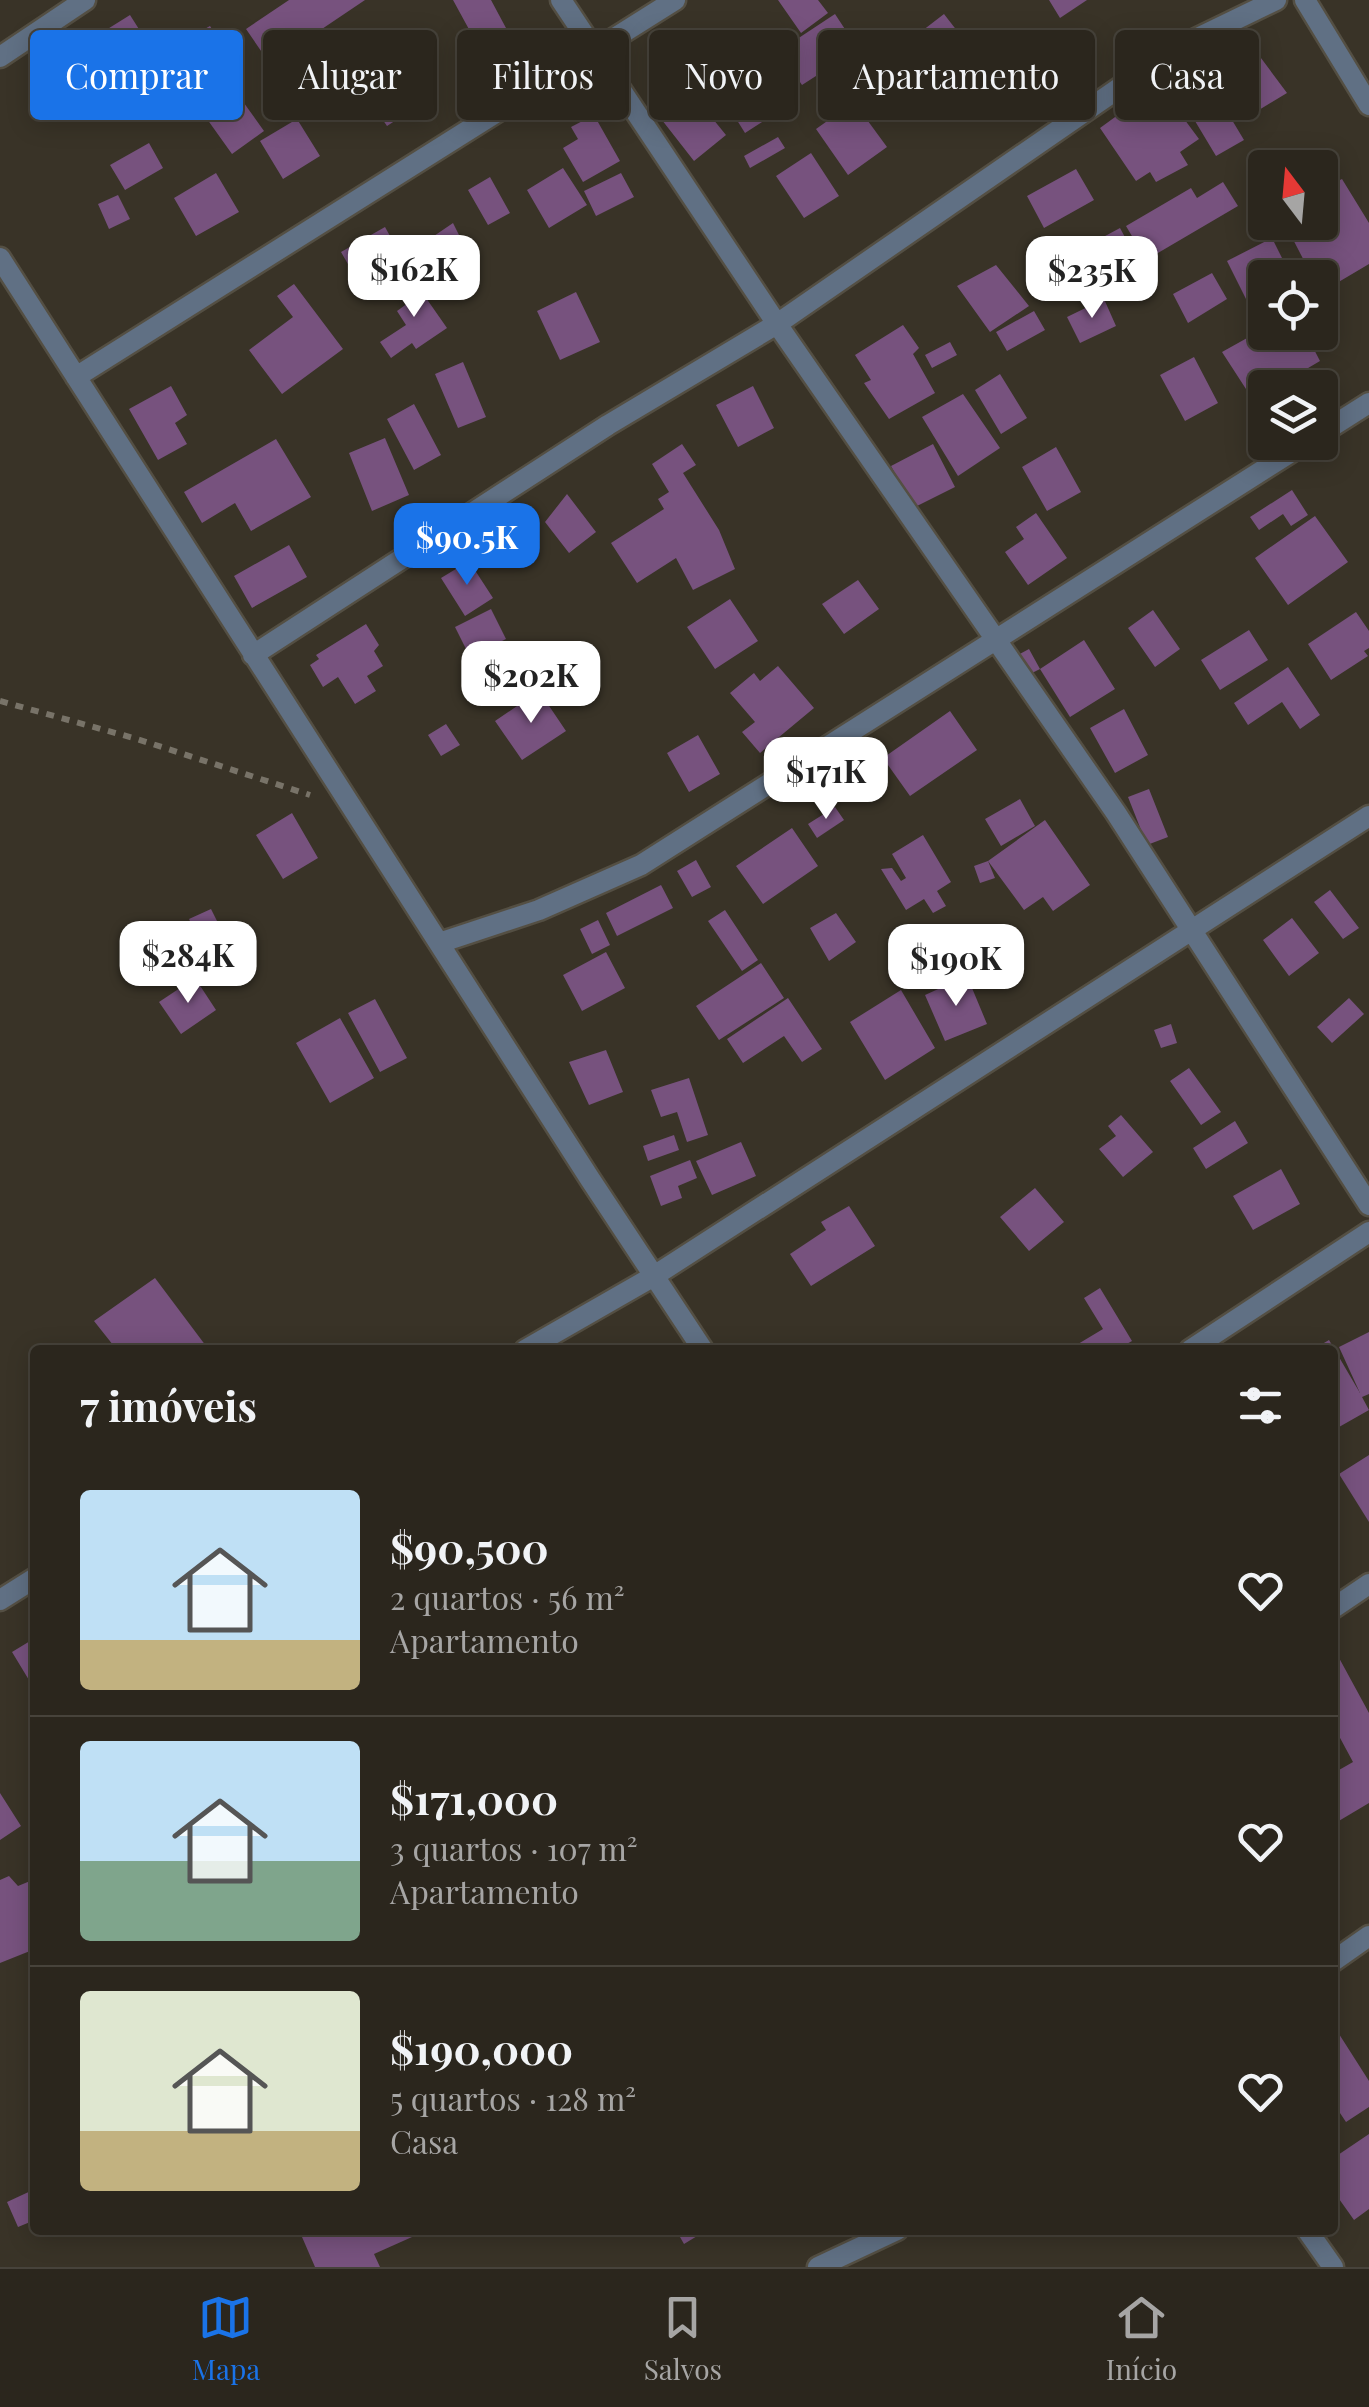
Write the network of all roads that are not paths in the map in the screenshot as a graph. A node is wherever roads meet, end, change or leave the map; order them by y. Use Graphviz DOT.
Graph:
graph roads {
  1 [pos="85,0"];
  2 [pos="561,0"];
  3 [pos="675,0"];
  4 [pos="1276,0"];
  5 [pos="1305,0"];
  6 [pos="581,30"];
  7 [pos="626,30"];
  8 [pos="0,57"];
  9 [pos="629,102"];
  10 [pos="1369,105"];
  11 [pos="483,120"];
  12 [pos="0,258"];
  13 [pos="777,324"];
  14 [pos="76,377"];
  15 [pos="1369,403"];
  16 [pos="1338,423"];
  17 [pos="1278,460"];
  18 [pos="993,639"];
  19 [pos="254,656"];
  20 [pos="1369,816"];
  21 [pos="1193,929"];
  22 [pos="439,944"];
  23 [pos="1369,1206"];
  24 [pos="1369,1232"];
  25 [pos="654,1276"];
  26 [pos="534,1345"];
  27 [pos="700,1345"];
  28 [pos="1198,1345"];
  29 [pos="30,1581"];
  30 [pos="1369,1584"];
  31 [pos="0,1600"];
  32 [pos="1338,1604"];
  33 [pos="1369,1936"];
  34 [pos="1338,1958"];
  35 [pos="885,2235"];
  36 [pos="1311,2235"];
  37 [pos="818,2267"];
  38 [pos="1333,2267"];
  1 -- 8 [label="street"];
  2 -- 6 [label="street"];
  3 -- 7 [label="street"];
  4 -- 13 [label="street"];
  5 -- 10 [label="street"];
  9 -- 13 [label="street"];
  11 -- 14 [label="street"];
  12 -- 14 [label="street"];
  13 -- 18 [label="street"];
  13 -- 19 [label="street"];
  14 -- 19 [label="street"];
  15 -- 16 [label="street"];
  17 -- 18 [label="street"];
  18 -- 21 [label="street"];
  18 -- 22 [label="street"];
  19 -- 22 [label="street"];
  20 -- 21 [label="street"];
  21 -- 23 [label="street"];
  21 -- 25 [label="street"];
  22 -- 25 [label="street"];
  24 -- 28 [label="street"];
  25 -- 26 [label="street"];
  25 -- 27 [label="street"];
  29 -- 31 [label="street"];
  30 -- 32 [label="street"];
  33 -- 34 [label="street"];
  35 -- 37 [label="street"];
  36 -- 38 [label="street"];
}
